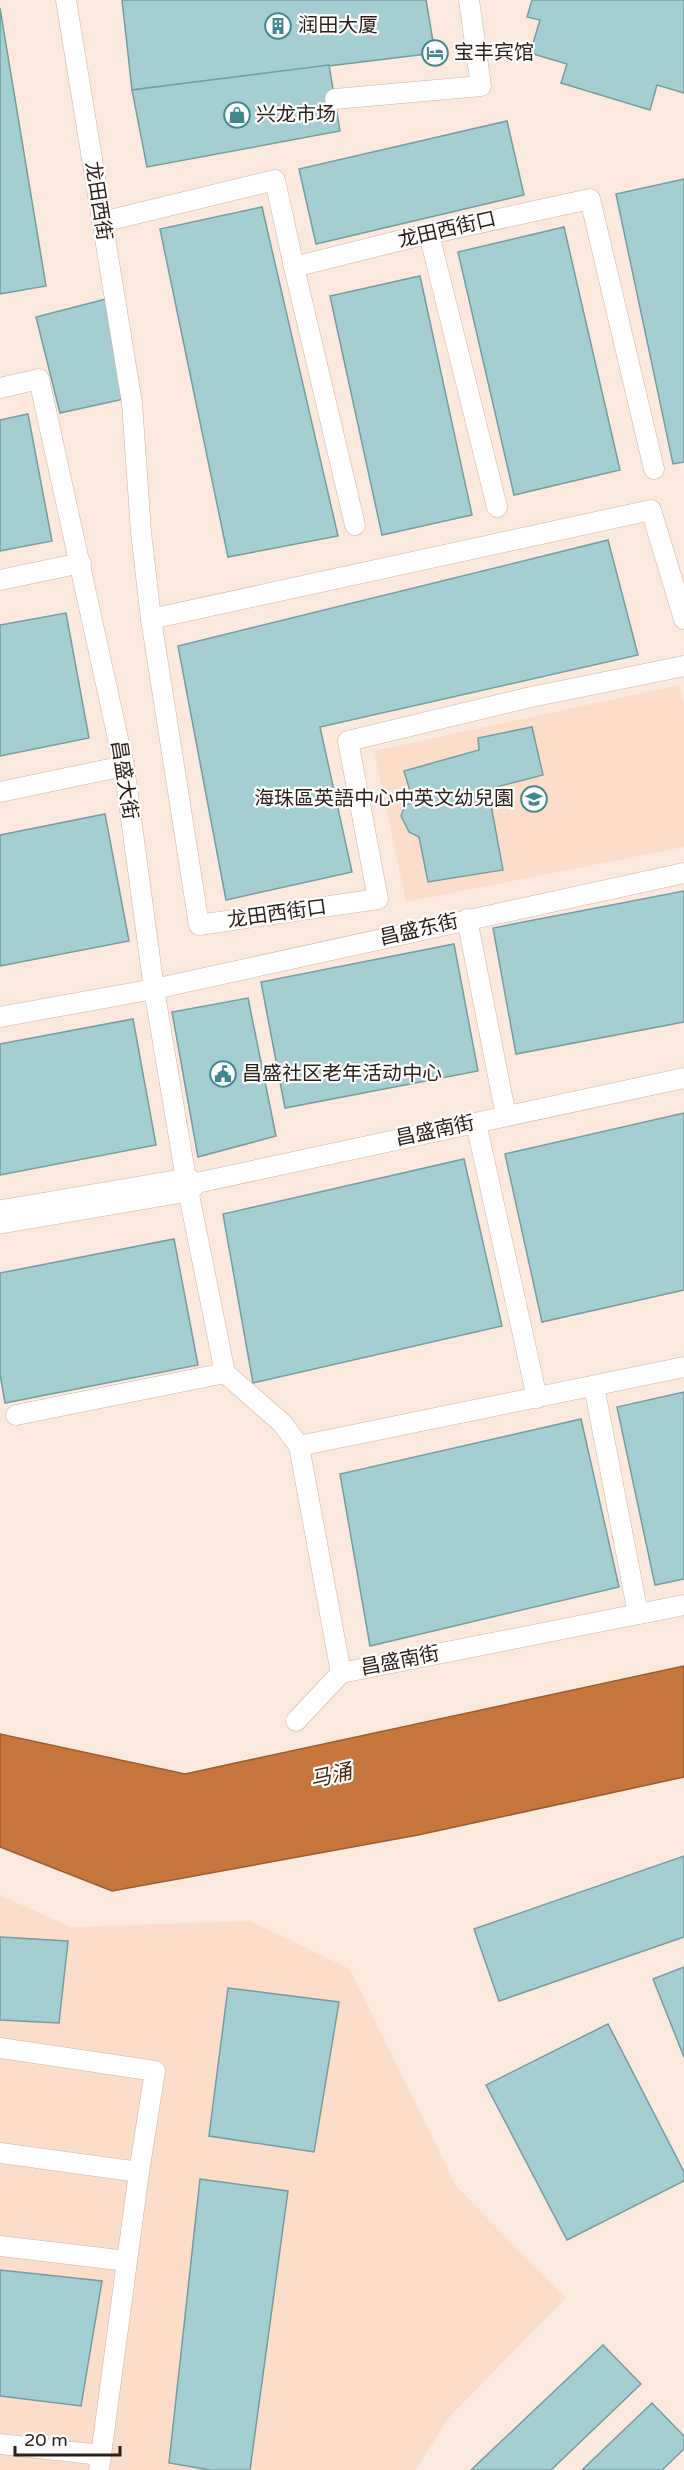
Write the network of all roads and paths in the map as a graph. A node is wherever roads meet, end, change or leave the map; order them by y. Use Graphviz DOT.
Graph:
graph roads {
  1 [pos="66,0"];
  2 [pos="469,0"];
  3 [pos="335,99"];
  4 [pos="102,222"];
  5 [pos="429,234"];
  6 [pos="294,267"];
  7 [pos="0,388"];
  8 [pos="132,403"];
  9 [pos="654,469"];
  10 [pos="497,507"];
  11 [pos="355,525"];
  12 [pos="81,563"];
  13 [pos="0,580"];
  14 [pos="151,619"];
  15 [pos="684,619"];
  16 [pos="684,666"];
  17 [pos="124,766"];
  18 [pos="0,792"];
  19 [pos="684,873"];
  20 [pos="467,919"];
  21 [pos="154,989"];
  22 [pos="0,1017"];
  23 [pos="684,1078"];
  24 [pos="506,1116"];
  25 [pos="476,1123"];
  26 [pos="187,1185"];
  27 [pos="0,1217"];
  28 [pos="684,1367"];
  29 [pos="225,1373"];
  30 [pos="594,1386"];
  31 [pos="537,1398"];
  32 [pos="16,1415"];
  33 [pos="299,1446"];
  34 [pos="684,1605"];
  35 [pos="638,1614"];
  36 [pos="341,1672"];
  37 [pos="296,1721"];
  38 [pos="0,2048"];
  39 [pos="0,2153"];
  40 [pos="139,2172"];
  41 [pos="0,2246"];
  42 [pos="127,2261"];
  43 [pos="0,2444"];
  44 [pos="100,2462"];
  1 -- 4 [label="lane, 龙田西街"];
  2 -- 3 [label="lane"];
  4 -- 6 [label="lane"];
  4 -- 8 [label="lane, 龙田西街"];
  5 -- 6 [label="lane, 龙田西街口"];
  5 -- 9 [label="lane, 龙田西街口"];
  5 -- 10 [label="lane"];
  6 -- 11 [label="lane"];
  7 -- 12 [label="lane, 昌盛大街"];
  8 -- 14 [label="lane, 龙田西街口"];
  12 -- 13 [label="lane"];
  12 -- 17 [label="lane, 昌盛大街"];
  14 -- 15 [label="lane"];
  14 -- 16 [label="lane, 龙田西街口"];
  17 -- 18 [label="lane"];
  17 -- 21 [label="lane, 昌盛大街"];
  19 -- 20 [label="lane, 昌盛东街"];
  20 -- 21 [label="lane, 昌盛东街"];
  20 -- 24 [label="lane"];
  21 -- 22 [label="lane, 昌盛东街"];
  21 -- 26 [label="lane, 昌盛大街"];
  23 -- 24 [label="lane, 昌盛南街"];
  24 -- 25 [label="lane, 昌盛南街"];
  25 -- 26 [label="lane, 昌盛南街"];
  25 -- 31 [label="lane"];
  26 -- 27 [label="street, 昌盛南街"];
  26 -- 29 [label="lane"];
  28 -- 30 [label="lane"];
  29 -- 32 [label="lane"];
  29 -- 33 [label="lane"];
  30 -- 31 [label="lane"];
  30 -- 35 [label="lane"];
  31 -- 33 [label="lane"];
  33 -- 36 [label="lane, 昌盛南街"];
  34 -- 35 [label="lane, 昌盛南街"];
  35 -- 36 [label="lane, 昌盛南街"];
  36 -- 37 [label="lane"];
  38 -- 40 [label="lane"];
  39 -- 40 [label="lane"];
  40 -- 42 [label="lane"];
  41 -- 42 [label="lane"];
  42 -- 44 [label="lane"];
  43 -- 44 [label="lane"];
}
